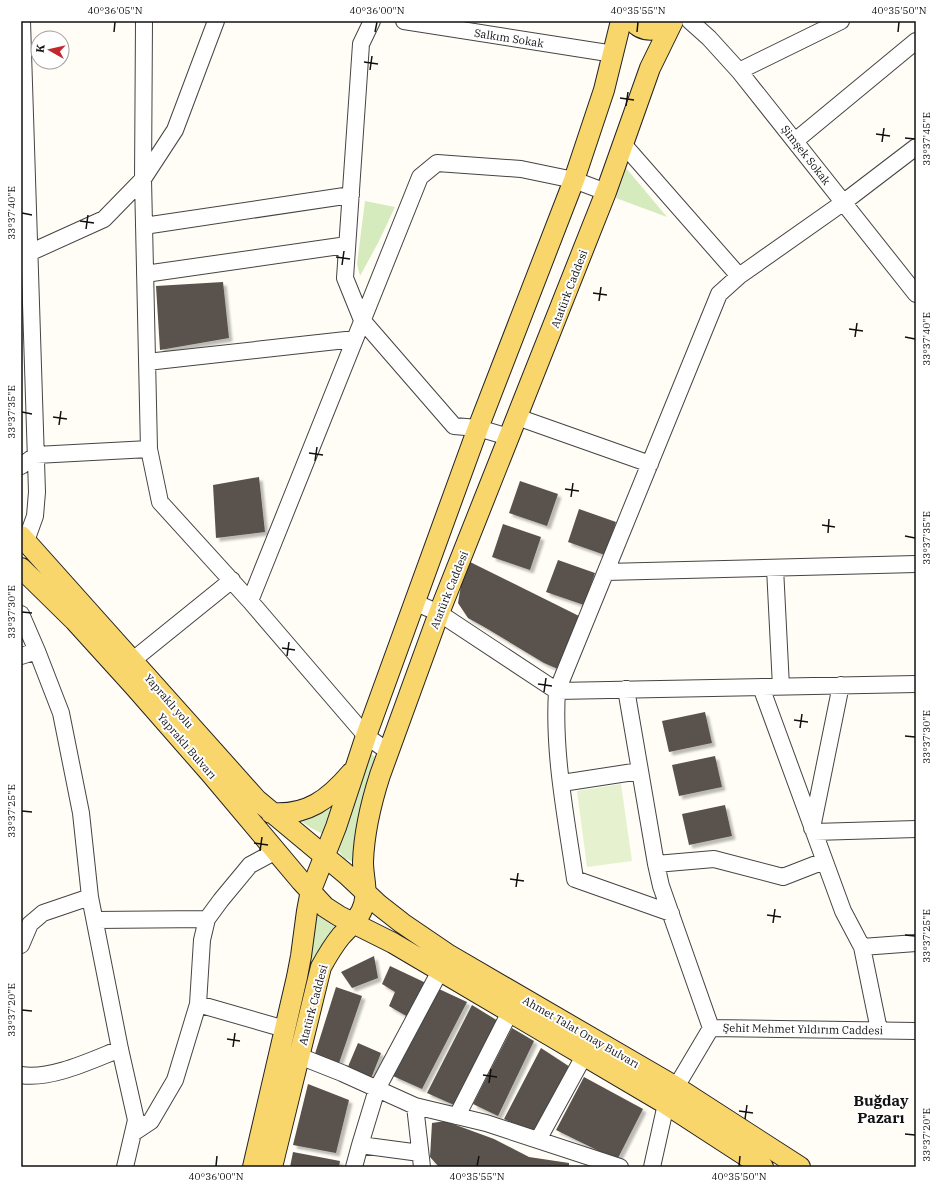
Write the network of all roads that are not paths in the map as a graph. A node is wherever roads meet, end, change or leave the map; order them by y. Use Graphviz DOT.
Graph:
graph roads {
  1 [pos="22,21"];
  2 [pos="144,21"];
  3 [pos="216,21"];
  4 [pos="372,21"];
  5 [pos="404,21"];
  6 [pos="621,21"];
  7 [pos="633,21"];
  8 [pos="672,21"];
  9 [pos="690,21"];
  10 [pos="842,21"];
  11 [pos="821,25"];
  12 [pos="916,41"];
  13 [pos="614,54"];
  14 [pos="740,71"];
  15 [pos="795,141"];
  16 [pos="624,145"];
  17 [pos="916,147"];
  18 [pos="143,179"];
  19 [pos="574,180"];
  20 [pos="606,192"];
  21 [pos="351,195"];
  22 [pos="844,202"];
  23 [pos="144,226"];
  24 [pos="347,245"];
  25 [pos="25,252"];
  26 [pos="145,274"];
  27 [pos="740,276"];
  28 [pos="916,294"];
  29 [pos="362,320"];
  30 [pos="355,339"];
  31 [pos="27,362"];
  32 [pos="147,362"];
  33 [pos="516,417"];
  34 [pos="478,428"];
  35 [pos="508,437"];
  36 [pos="149,449"];
  37 [pos="36,455"];
  38 [pos="650,464"];
  39 [pos="21,466"];
  40 [pos="25,547"];
  41 [pos="916,564"];
  42 [pos="21,568"];
  43 [pos="775,568"];
  44 [pos="606,572"];
  45 [pos="232,580"];
  46 [pos="250,601"];
  47 [pos="414,602"];
  48 [pos="439,613"];
  49 [pos="21,614"];
  50 [pos="37,650"];
  51 [pos="21,656"];
  52 [pos="133,660"];
  53 [pos="916,684"];
  54 [pos="841,686"];
  55 [pos="761,687"];
  56 [pos="781,687"];
  57 [pos="626,689"];
  58 [pos="557,691"];
  59 [pos="366,736"];
  60 [pos="389,752"];
  61 [pos="356,767"];
  62 [pos="640,771"];
  63 [pos="562,783"];
  64 [pos="271,813"];
  65 [pos="916,829"];
  66 [pos="813,830"];
  67 [pos="276,851"];
  68 [pos="325,856"];
  69 [pos="824,861"];
  70 [pos="656,864"];
  71 [pos="311,892"];
  72 [pos="366,892"];
  73 [pos="90,897"];
  74 [pos="671,914"];
  75 [pos="207,919"];
  76 [pos="95,920"];
  77 [pos="353,923"];
  78 [pos="916,943"];
  79 [pos="21,945"];
  80 [pos="862,947"];
  81 [pos="440,972"];
  82 [pos="198,1004"];
  83 [pos="510,1012"];
  84 [pos="711,1028"];
  85 [pos="285,1029"];
  86 [pos="879,1030"];
  87 [pos="916,1031"];
  88 [pos="120,1049"];
  89 [pos="299,1056"];
  90 [pos="584,1056"];
  91 [pos="21,1075"];
  92 [pos="676,1087"];
  93 [pos="377,1089"];
  94 [pos="666,1104"];
  95 [pos="415,1106"];
  96 [pos="457,1116"];
  97 [pos="133,1133"];
  98 [pos="538,1140"];
  99 [pos="360,1145"];
  100 [pos="421,1160"];
  101 [pos="581,1160"];
  102 [pos="125,1167"];
  103 [pos="252,1167"];
  104 [pos="272,1167"];
  105 [pos="354,1167"];
  106 [pos="620,1167"];
  107 [pos="652,1167"];
  108 [pos="763,1167"];
  109 [pos="800,1167"];
  1 -- 25 [label="street"];
  2 -- 18 [label="street"];
  3 -- 18 [label="street"];
  4 -- 21 [label="street"];
  5 -- 13 [label="street, Salkım Sokak"];
  6 -- 13 [label="main road, Atatürk Caddesi"];
  7 -- 8 [label="main road"];
  8 -- 16 [label="main road, Atatürk Caddesi"];
  9 -- 14 [label="street, Şimşek Sokak"];
  10 -- 11 [label="street"];
  11 -- 14 [label="street"];
  12 -- 15 [label="street"];
  13 -- 19 [label="main road, Atatürk Caddesi"];
  14 -- 15 [label="street, Şimşek Sokak"];
  15 -- 22 [label="street, Şimşek Sokak"];
  16 -- 20 [label="main road, Atatürk Caddesi"];
  16 -- 27 [label="street"];
  17 -- 22 [label="street"];
  18 -- 23 [label="street"];
  18 -- 25 [label="street"];
  19 -- 20 [label="street"];
  19 -- 29 [label="street"];
  19 -- 34 [label="main road, Atatürk Caddesi"];
  20 -- 33 [label="main road, Atatürk Caddesi"];
  21 -- 23 [label="street"];
  21 -- 24 [label="street"];
  22 -- 27 [label="street"];
  22 -- 28 [label="street, Şimşek Sokak"];
  23 -- 26 [label="street"];
  24 -- 26 [label="street"];
  24 -- 29 [label="street"];
  25 -- 31 [label="street"];
  26 -- 32 [label="street"];
  27 -- 38 [label="street"];
  29 -- 30 [label="street"];
  29 -- 34 [label="street"];
  30 -- 32 [label="street"];
  30 -- 46 [label="street"];
  31 -- 37 [label="street"];
  32 -- 36 [label="street"];
  33 -- 35 [label="main road, Atatürk Caddesi"];
  33 -- 38 [label="street"];
  34 -- 35 [label="street"];
  34 -- 47 [label="main road, Atatürk Caddesi"];
  35 -- 48 [label="main road, Atatürk Caddesi"];
  36 -- 37 [label="street"];
  36 -- 45 [label="street"];
  37 -- 39 [label="street"];
  37 -- 40 [label="street"];
  38 -- 44 [label="street"];
  40 -- 52 [label="main road, Yapraklı yolu"];
  41 -- 43 [label="street"];
  42 -- 67 [label="main road, Yapraklı Bulvarı"];
  43 -- 44 [label="street"];
  43 -- 56 [label="street"];
  44 -- 58 [label="street"];
  45 -- 46 [label="street"];
  45 -- 52 [label="street"];
  46 -- 59 [label="street"];
  47 -- 48 [label="street"];
  47 -- 59 [label="main road, Atatürk Caddesi"];
  48 -- 58 [label="street"];
  48 -- 60 [label="main road, Atatürk Caddesi"];
  49 -- 50 [label="street"];
  50 -- 51 [label="street"];
  50 -- 73 [label="street"];
  52 -- 64 [label="main road, Yapraklı yolu"];
  53 -- 54 [label="street"];
  54 -- 56 [label="street"];
  54 -- 66 [label="street"];
  55 -- 56 [label="street"];
  55 -- 57 [label="street"];
  55 -- 66 [label="street"];
  57 -- 58 [label="street"];
  57 -- 62 [label="street"];
  58 -- 63 [label="street"];
  59 -- 60 [label="street"];
  59 -- 61 [label="main road, Atatürk Caddesi"];
  60 -- 72 [label="main road, Atatürk Caddesi"];
  61 -- 64 [label="main road"];
  61 -- 68 [label="main road, Atatürk Caddesi"];
  62 -- 63 [label="street"];
  62 -- 70 [label="street"];
  63 -- 74 [label="street"];
  64 -- 68 [label="main road, Yapraklı yolu"];
  65 -- 66 [label="street"];
  66 -- 69 [label="street"];
  67 -- 71 [label="main road, Yapraklı Bulvarı"];
  67 -- 75 [label="street"];
  68 -- 71 [label="main road, Atatürk Caddesi"];
  68 -- 72 [label="main road"];
  69 -- 70 [label="street"];
  69 -- 80 [label="street"];
  70 -- 74 [label="street"];
  71 -- 77 [label="main road, Yapraklı Bulvarı"];
  71 -- 85 [label="main road, Atatürk Caddesi"];
  72 -- 77 [label="main road, Atatürk Caddesi"];
  72 -- 92 [label="main road, Ahmet Talat Onay Bulvarı"];
  73 -- 76 [label="street"];
  73 -- 79 [label="street"];
  74 -- 84 [label="street"];
  75 -- 76 [label="street"];
  75 -- 82 [label="street"];
  76 -- 88 [label="street"];
  77 -- 81 [label="main road, Ahmet Talat Onay Bulvarı"];
  77 -- 89 [label="main road, Atatürk Caddesi"];
  78 -- 80 [label="street"];
  80 -- 86 [label="street"];
  81 -- 83 [label="main road, Ahmet Talat Onay Bulvarı"];
  81 -- 93 [label="street"];
  82 -- 85 [label="street"];
  82 -- 97 [label="street"];
  83 -- 90 [label="main road, Ahmet Talat Onay Bulvarı"];
  83 -- 96 [label="street"];
  84 -- 86 [label="street, Şehit Mehmet Yıldırım Caddesi"];
  84 -- 92 [label="street, Şehit Mehmet Yıldırım Caddesi"];
  85 -- 103 [label="main road, Atatürk Caddesi"];
  86 -- 87 [label="street, Şehit Mehmet Yıldırım Caddesi"];
  88 -- 91 [label="street"];
  88 -- 97 [label="street"];
  89 -- 93 [label="street"];
  89 -- 104 [label="main road, Atatürk Caddesi"];
  90 -- 94 [label="main road, Ahmet Talat Onay Bulvarı"];
  90 -- 98 [label="street"];
  92 -- 109 [label="main road, Ahmet Talat Onay Bulvarı"];
  93 -- 95 [label="street"];
  93 -- 99 [label="street"];
  94 -- 107 [label="street"];
  94 -- 108 [label="main road, Ahmet Talat Onay Bulvarı"];
  95 -- 96 [label="street"];
  95 -- 100 [label="street"];
  96 -- 98 [label="street"];
  97 -- 102 [label="street"];
  98 -- 101 [label="street"];
  99 -- 100 [label="street"];
  99 -- 105 [label="street"];
  101 -- 106 [label="street"];
}
